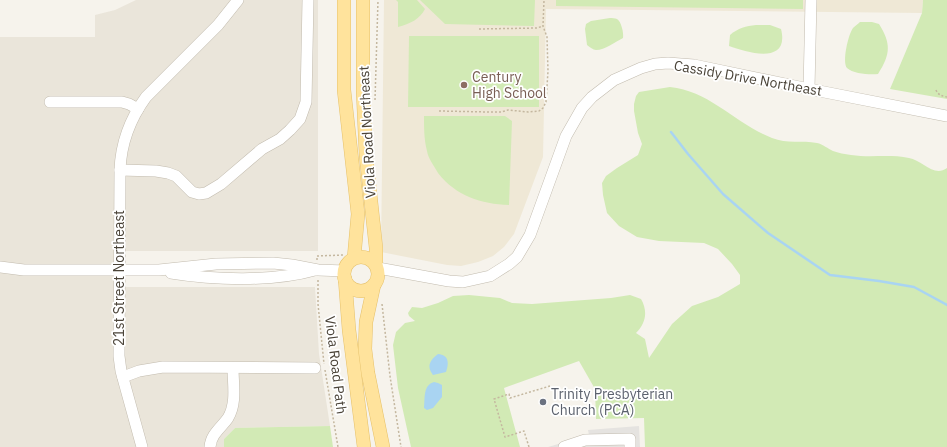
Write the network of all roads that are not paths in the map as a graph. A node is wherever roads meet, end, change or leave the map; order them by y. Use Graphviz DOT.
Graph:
graph roads {
  1 [pos="238,0"];
  2 [pos="308,0"];
  3 [pos="344,0"];
  4 [pos="363,0"];
  5 [pos="811,0"];
  6 [pos="809,90"];
  7 [pos="50,102"];
  8 [pos="138,109"];
  9 [pos="947,116"];
  10 [pos="120,170"];
  11 [pos="354,258"];
  12 [pos="377,266"];
  13 [pos="0,267"];
  14 [pos="119,271"];
  15 [pos="345,275"];
  16 [pos="374,285"];
  17 [pos="233,368"];
  18 [pos="315,368"];
  19 [pos="123,377"];
  20 [pos="142,447"];
  21 [pos="210,447"];
  22 [pos="364,447"];
  23 [pos="384,447"];
  24 [pos="564,447"];
  25 [pos="630,447"];
  1 -- 8 [label="street, 21st Street Northeast"];
  2 -- 10 [label="street"];
  3 -- 11 [label="main road, Viola Road Northeast"];
  4 -- 12 [label="main road, Viola Road Northeast"];
  5 -- 6 [label="street"];
  6 -- 9 [label="street, Cassidy Drive Northeast"];
  6 -- 12 [label="street, Cassidy Drive Northeast"];
  7 -- 8 [label="street"];
  8 -- 10 [label="street, 21st Street Northeast"];
  10 -- 14 [label="street, 21st Street Northeast"];
  11 -- 12 [label="main road"];
  11 -- 15 [label="main road"];
  12 -- 16 [label="main road"];
  13 -- 14 [label="street"];
  14 -- 15 [label="street"];
  14 -- 19 [label="street, 21st Street Northeast"];
  15 -- 16 [label="main road"];
  15 -- 22 [label="main road"];
  16 -- 23 [label="main road"];
  17 -- 18 [label="street"];
  17 -- 19 [label="street"];
  17 -- 21 [label="street"];
  19 -- 20 [label="street, 21st Street Northeast"];
  24 -- 25 [label="street"];
}
